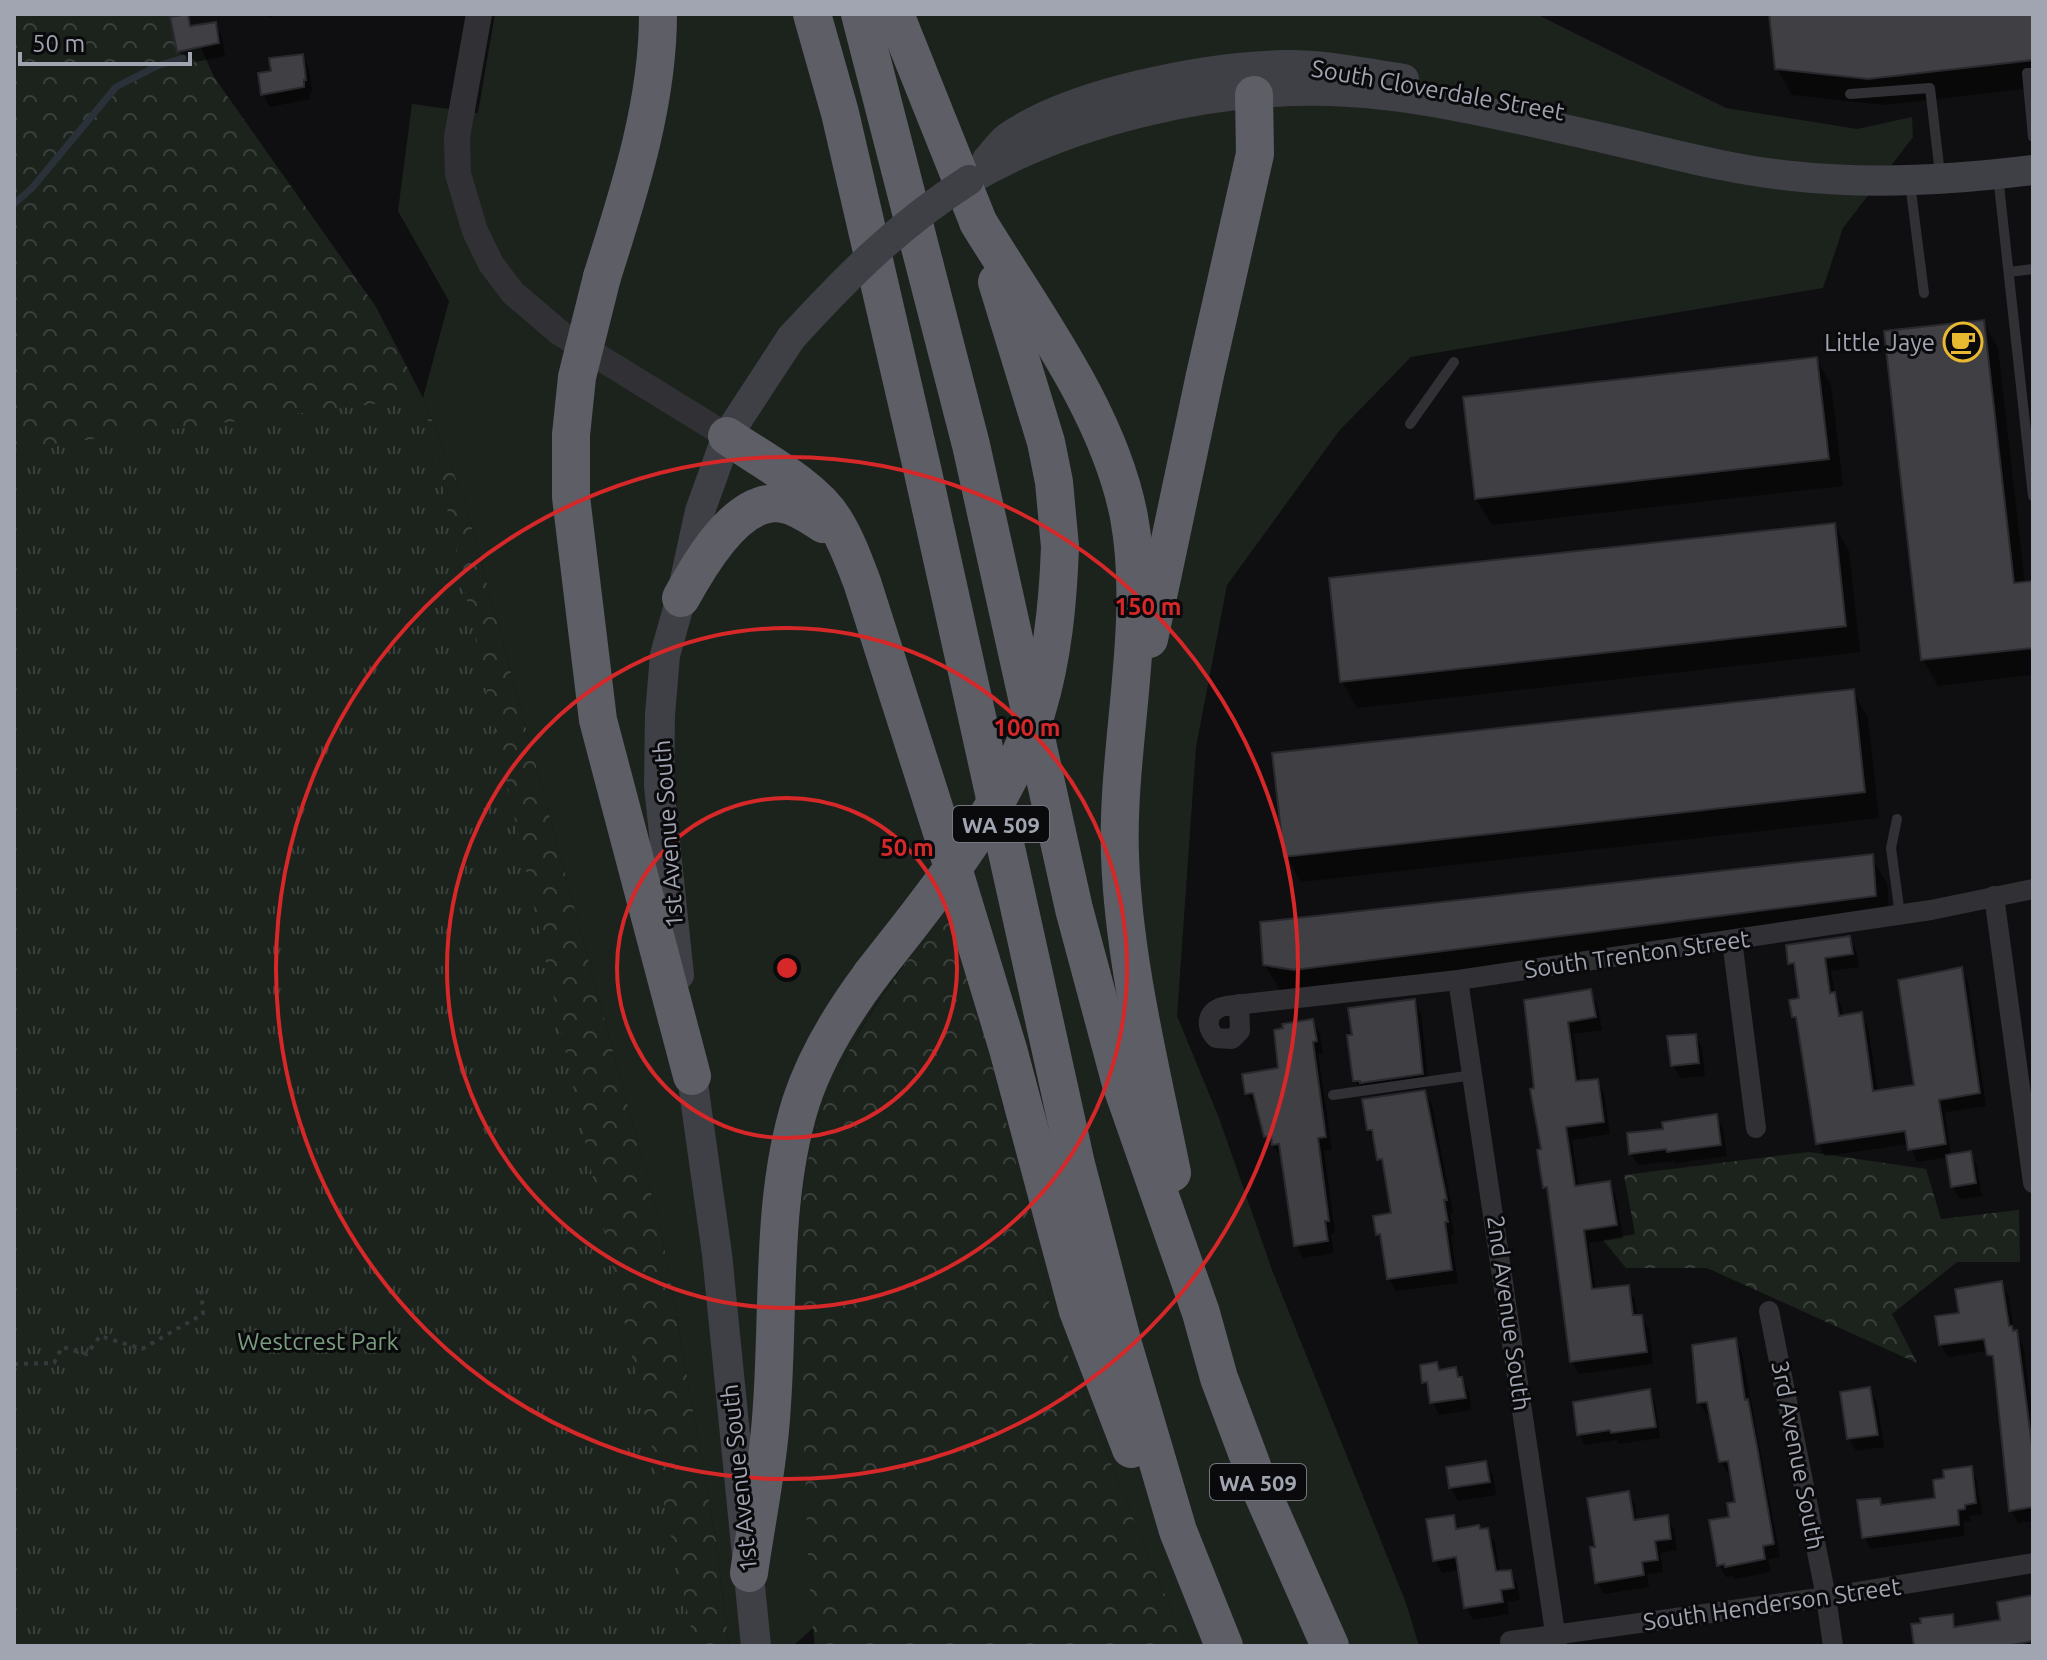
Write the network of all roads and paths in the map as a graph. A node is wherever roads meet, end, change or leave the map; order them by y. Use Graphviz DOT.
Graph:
graph roads {
  1 [pos="479,14"];
  2 [pos="658,14"];
  3 [pos="812,14"];
  4 [pos="860,14"];
  5 [pos="895,14"];
  6 [pos="2033,73"];
  7 [pos="1850,94"];
  8 [pos="1254,95"];
  9 [pos="2033,137"];
  10 [pos="1642,147"];
  11 [pos="2033,170"];
  12 [pos="1998,174"];
  13 [pos="969,180"];
  14 [pos="1941,180"];
  15 [pos="1910,181"];
  16 [pos="978,222"];
  17 [pos="2033,269"];
  18 [pos="2009,272"];
  19 [pos="1924,293"];
  20 [pos="1454,362"];
  21 [pos="1410,424"];
  22 [pos="727,436"];
  23 [pos="2033,496"];
  24 [pos="845,540"];
  25 [pos="681,598"];
  26 [pos="1126,751"];
  27 [pos="1897,819"];
  28 [pos="2033,889"];
  29 [pos="1994,896"];
  30 [pos="1900,915"];
  31 [pos="1732,940"];
  32 [pos="1458,980"];
  33 [pos="1239,1004"];
  34 [pos="1473,1075"];
  35 [pos="692,1076"];
  36 [pos="1333,1095"];
  37 [pos="1756,1128"];
  38 [pos="2033,1183"];
  39 [pos="201,1286"];
  40 [pos="1769,1311"];
  41 [pos="1201,1313"];
  42 [pos="14,1364"];
  43 [pos="1178,1531"];
  44 [pos="2033,1563"];
  45 [pos="749,1573"];
  46 [pos="1826,1597"];
  47 [pos="1510,1641"];
  48 [pos="1556,1641"];
  49 [pos="756,1646"];
  50 [pos="1224,1646"];
  51 [pos="1330,1646"];
  52 [pos="1833,1646"];
  1 -- 22 [label="street"];
  2 -- 35 [label="highway, bridge"];
  3 -- 43 [label="highway, WA 509"];
  4 -- 41 [label="highway, WA 509"];
  5 -- 16 [label="highway"];
  6 -- 9 [label="lane"];
  7 -- 14 [label="lane"];
  8 -- 10 [label="main road, South Cloverdale Street"];
  8 -- 13 [label="main road, South Cloverdale Street"];
  8 -- 26 [label="highway"];
  10 -- 13 [label="main road, South Cloverdale Street"];
  10 -- 15 [label="main road, South Cloverdale Street"];
  11 -- 12 [label="main road, South Cloverdale Street"];
  12 -- 14 [label="main road, South Cloverdale Street"];
  12 -- 18 [label="lane"];
  13 -- 22 [label="main road, South Cloverdale Street, bridge"];
  14 -- 15 [label="main road, South Cloverdale Street"];
  15 -- 19 [label="lane"];
  16 -- 26 [label="highway"];
  16 -- 45 [label="highway, bridge"];
  17 -- 18 [label="lane"];
  18 -- 23 [label="lane"];
  20 -- 21 [label="lane"];
  22 -- 24 [label="highway"];
  22 -- 25 [label="main road, 1st Avenue South"];
  24 -- 25 [label="highway"];
  24 -- 43 [label="highway"];
  25 -- 35 [label="main road, 1st Avenue South"];
  26 -- 41 [label="highway"];
  27 -- 30 [label="lane"];
  28 -- 29 [label="street, South Trenton Street"];
  29 -- 30 [label="street, South Trenton Street"];
  29 -- 38 [label="street"];
  30 -- 31 [label="street, South Trenton Street"];
  31 -- 32 [label="street, South Trenton Street"];
  31 -- 37 [label="street"];
  32 -- 33 [label="street, South Trenton Street"];
  32 -- 34 [label="street, 2nd Avenue South"];
  34 -- 36 [label="lane"];
  34 -- 48 [label="street, 2nd Avenue South"];
  35 -- 45 [label="main road, 1st Avenue South"];
  39 -- 42 [label="path"];
  40 -- 46 [label="street, 3rd Avenue South"];
  41 -- 51 [label="highway, WA 509"];
  43 -- 50 [label="highway, WA 509"];
  44 -- 46 [label="street, South Henderson Street"];
  45 -- 49 [label="main road, 1st Avenue South"];
  46 -- 48 [label="street, South Henderson Street"];
  46 -- 52 [label="street, 3rd Avenue South"];
  47 -- 48 [label="street, South Henderson Street"];
}
